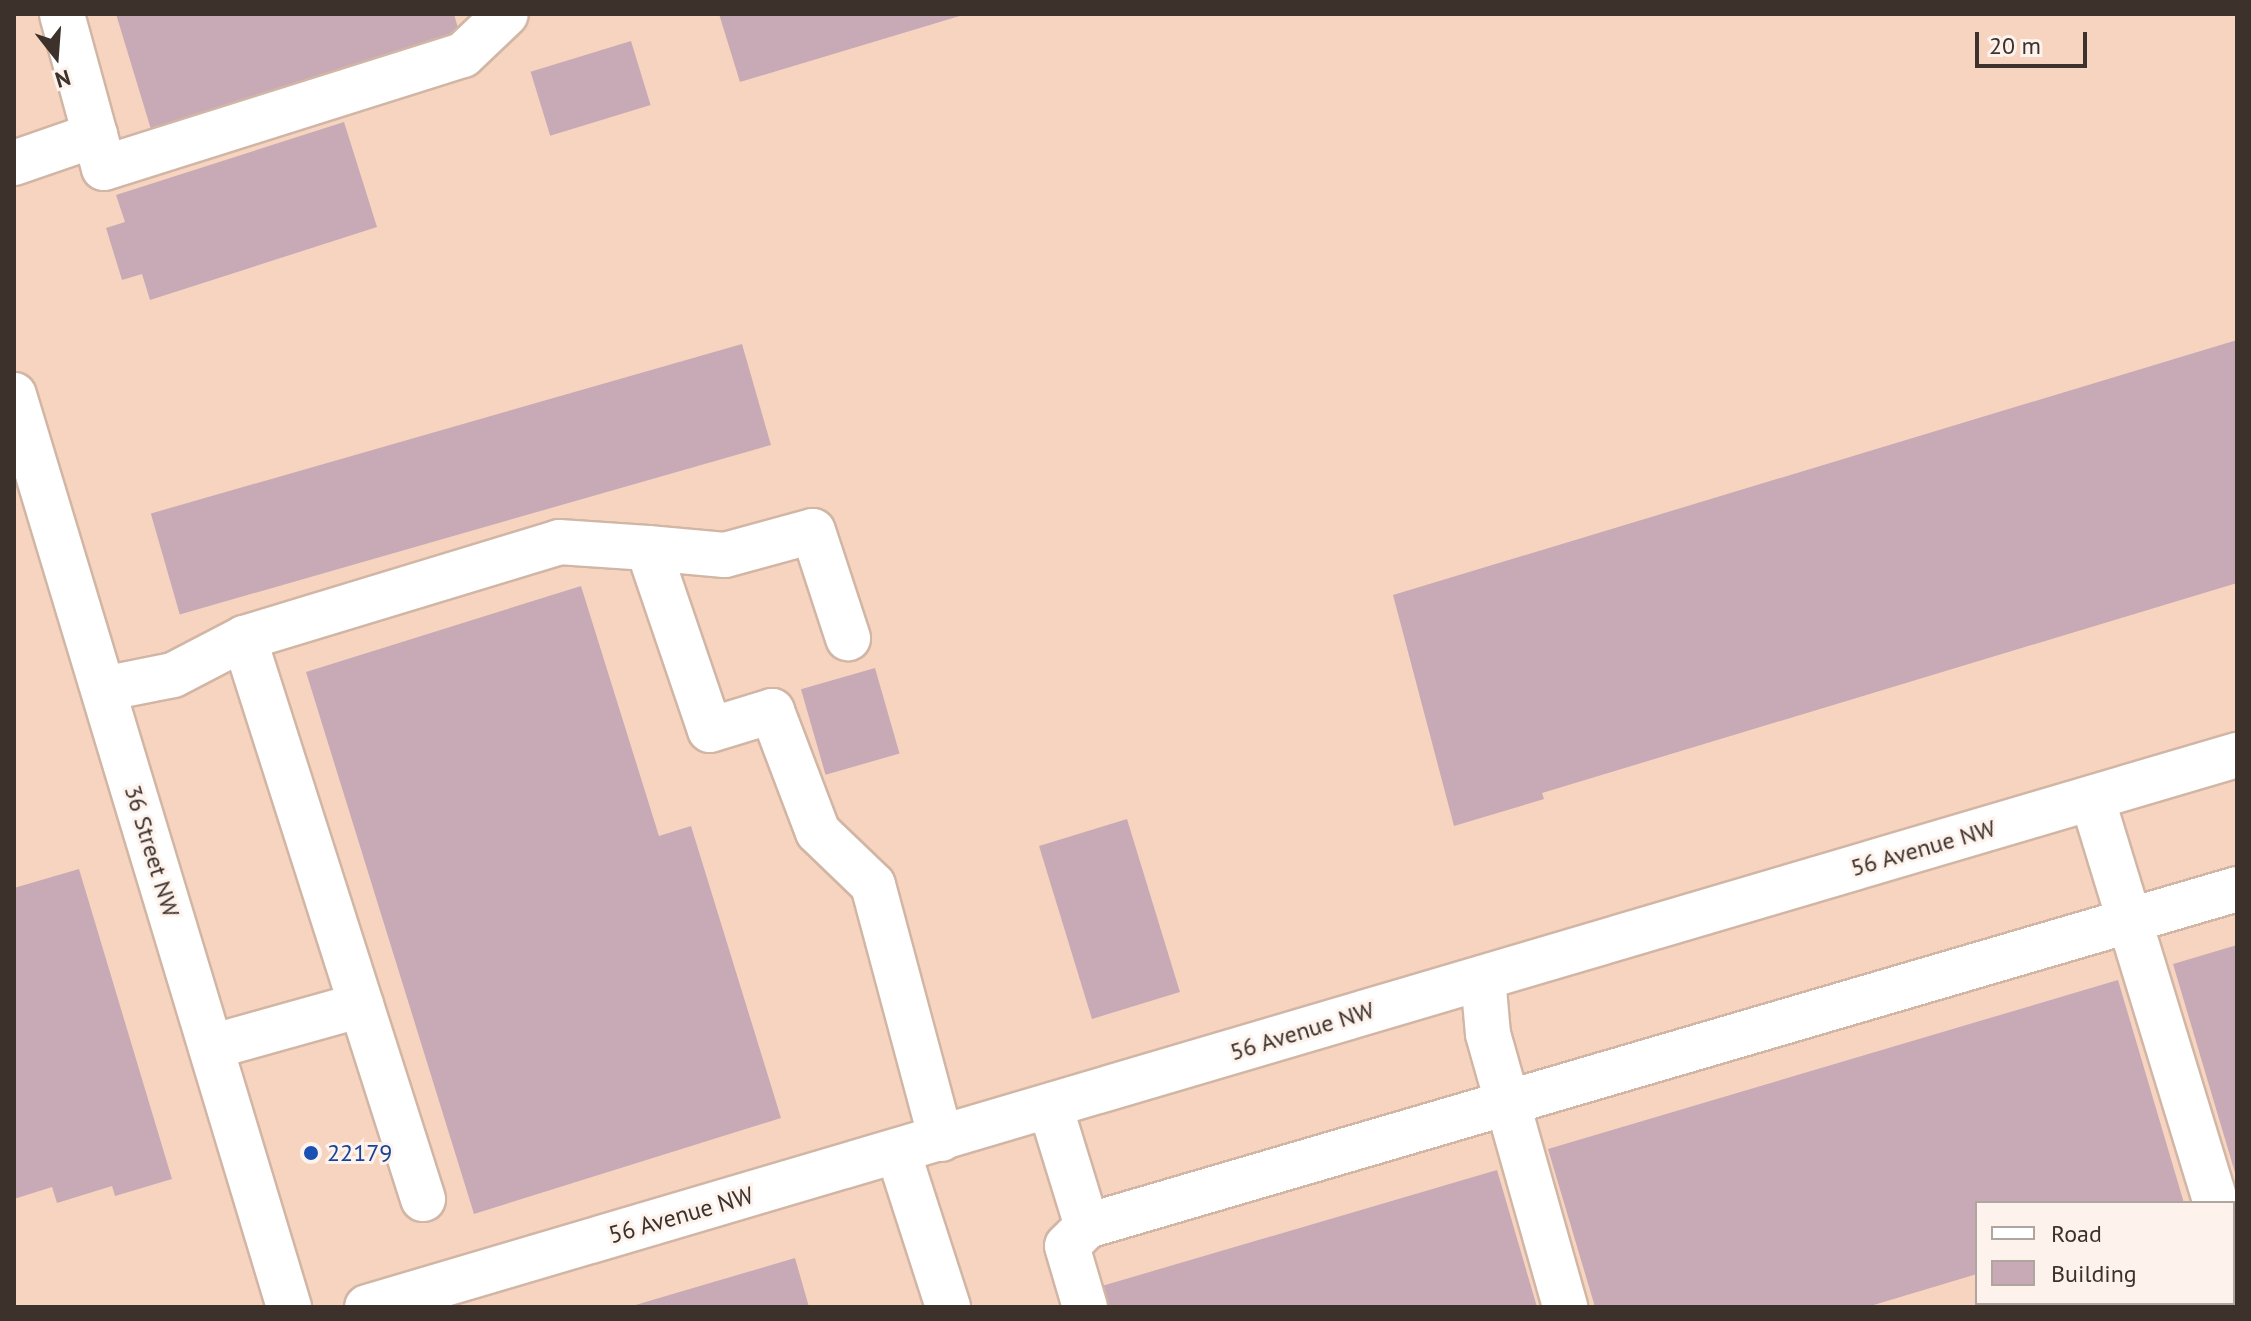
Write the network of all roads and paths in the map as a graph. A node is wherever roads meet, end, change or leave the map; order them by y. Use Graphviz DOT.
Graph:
graph roads {
  1 [pos="62,14"];
  2 [pos="506,14"];
  3 [pos="95,135"];
  4 [pos="14,163"];
  5 [pos="14,395"];
  6 [pos="648,548"];
  7 [pos="244,638"];
  8 [pos="848,638"];
  9 [pos="103,689"];
  10 [pos="2237,755"];
  11 [pos="2092,798"];
  12 [pos="2237,889"];
  13 [pos="2130,919"];
  14 [pos="1483,978"];
  15 [pos="361,1005"];
  16 [pos="211,1047"];
  17 [pos="1507,1103"];
  18 [pos="1050,1106"];
  19 [pos="941,1139"];
  20 [pos="898,1152"];
  21 [pos="423,1199"];
  22 [pos="2215,1201"];
  23 [pos="1087,1226"];
  24 [pos="289,1307"];
  25 [pos="367,1307"];
  26 [pos="948,1307"];
  27 [pos="1085,1307"];
  28 [pos="1565,1307"];
  1 -- 3 [label="street"];
  2 -- 3 [label="street"];
  3 -- 4 [label="street"];
  5 -- 9 [label="street, 36 Street NW"];
  6 -- 7 [label="street"];
  6 -- 8 [label="street"];
  6 -- 19 [label="street"];
  7 -- 9 [label="street"];
  7 -- 15 [label="street"];
  9 -- 16 [label="street, 36 Street NW"];
  10 -- 11 [label="street, 56 Avenue NW"];
  11 -- 13 [label="street"];
  11 -- 14 [label="street, 56 Avenue NW"];
  12 -- 13 [label="street"];
  13 -- 17 [label="street"];
  13 -- 22 [label="street"];
  14 -- 17 [label="street"];
  14 -- 18 [label="street, 56 Avenue NW"];
  15 -- 16 [label="street"];
  15 -- 21 [label="street"];
  16 -- 24 [label="street, 36 Street NW"];
  17 -- 23 [label="street"];
  17 -- 28 [label="street"];
  18 -- 19 [label="street, 56 Avenue NW"];
  18 -- 23 [label="street"];
  19 -- 20 [label="street, 56 Avenue NW"];
  20 -- 25 [label="street, 56 Avenue NW"];
  20 -- 26 [label="street"];
  23 -- 27 [label="street"];
}
